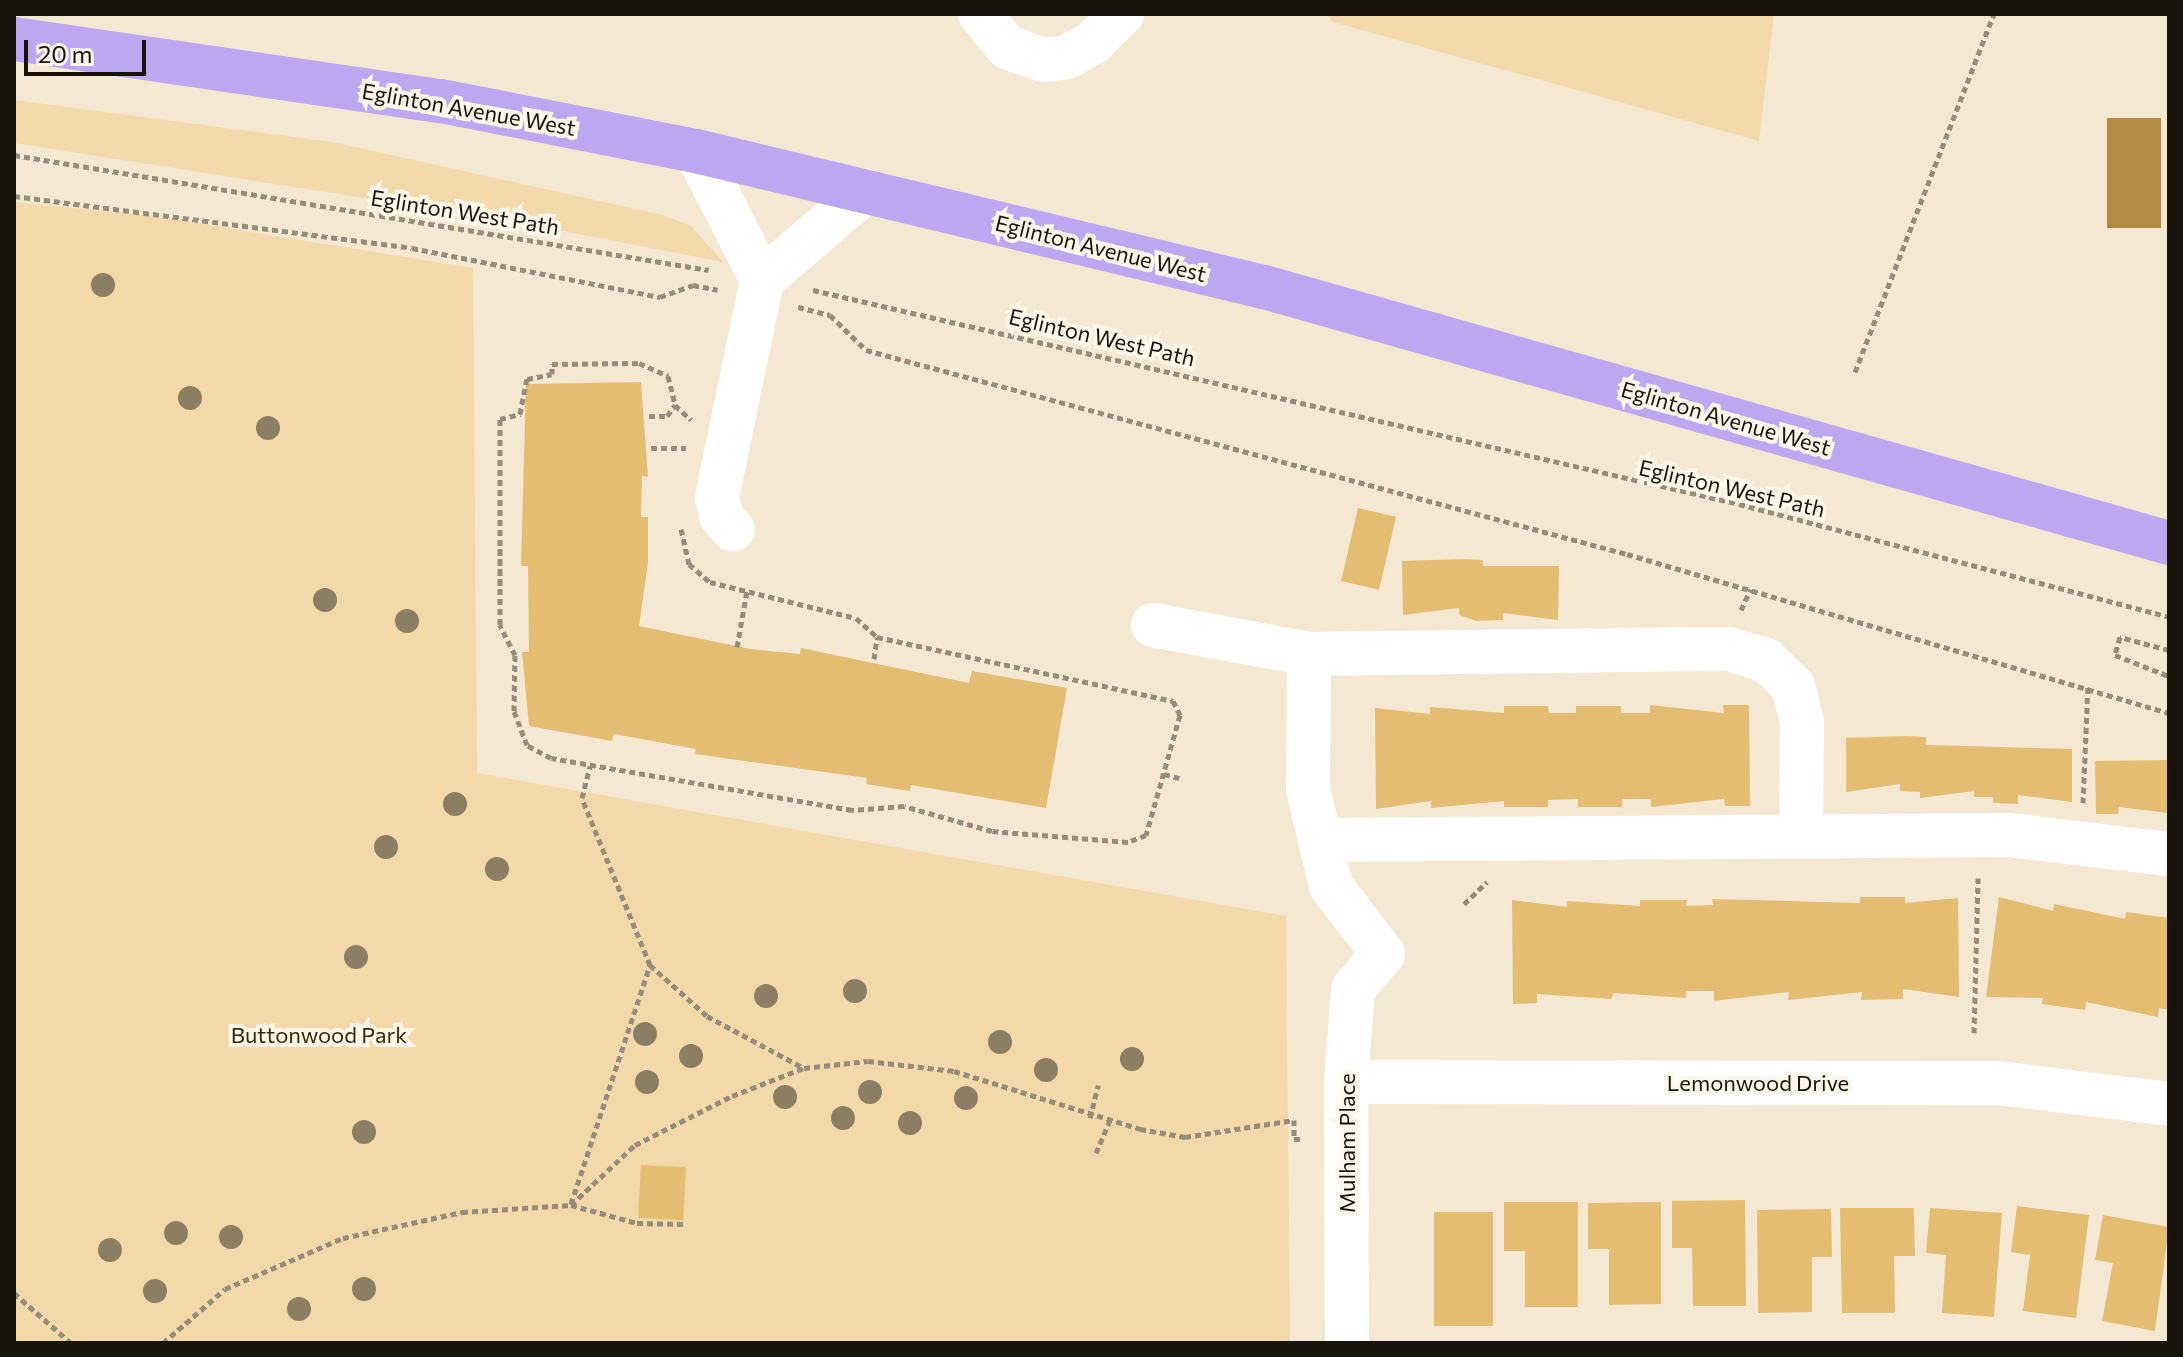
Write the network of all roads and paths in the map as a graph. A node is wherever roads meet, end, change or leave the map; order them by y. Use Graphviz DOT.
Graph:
graph roads {
  1 [pos="980,14"];
  2 [pos="1122,14"];
  3 [pos="1994,14"];
  4 [pos="14,39"];
  5 [pos="696,151"];
  6 [pos="14,155"];
  7 [pos="866,191"];
  8 [pos="14,196"];
  9 [pos="761,289"];
  10 [pos="1855,372"];
  11 [pos="675,405"];
  12 [pos="649,416"];
  13 [pos="703,431"];
  14 [pos="651,448"];
  15 [pos="699,448"];
  16 [pos="682,522"];
  17 [pos="733,530"];
  18 [pos="2169,543"];
  19 [pos="747,591"];
  20 [pos="2169,617"];
  21 [pos="1153,625"];
  22 [pos="877,637"];
  23 [pos="737,647"];
  24 [pos="2169,650"];
  25 [pos="1309,654"];
  26 [pos="874,659"];
  27 [pos="2169,676"];
  28 [pos="2088,684"];
  29 [pos="2169,713"];
  30 [pos="590,766"];
  31 [pos="1164,774"];
  32 [pos="1179,778"];
  33 [pos="1801,835"];
  34 [pos="1320,840"];
  35 [pos="2081,844"];
  36 [pos="2169,854"];
  37 [pos="1979,873"];
  38 [pos="650,965"];
  39 [pos="1974,1033"];
  40 [pos="804,1068"];
  41 [pos="1346,1082"];
  42 [pos="1098,1085"];
  43 [pos="2169,1104"];
  44 [pos="1090,1118"];
  45 [pos="1294,1120"];
  46 [pos="1109,1122"];
  47 [pos="1096,1153"];
  48 [pos="571,1205"];
  49 [pos="685,1224"];
  50 [pos="14,1293"];
  51 [pos="71,1343"];
  52 [pos="163,1343"];
  53 [pos="1347,1343"];
  1 -- 2 [label="street"];
  3 -- 10 [label="path"];
  4 -- 5 [label="main road, Eglinton Avenue West"];
  5 -- 7 [label="main road, Eglinton Avenue West"];
  5 -- 9 [label="street"];
  6 -- 9 [label="path, Eglinton West Path"];
  7 -- 9 [label="street"];
  7 -- 18 [label="main road, Eglinton Avenue West"];
  8 -- 9 [label="path"];
  9 -- 17 [label="street"];
  9 -- 20 [label="path, Eglinton West Path"];
  9 -- 28 [label="path"];
  11 -- 12 [label="path"];
  11 -- 13 [label="path"];
  11 -- 30 [label="path"];
  14 -- 15 [label="path"];
  16 -- 19 [label="path"];
  19 -- 22 [label="path"];
  19 -- 23 [label="path"];
  21 -- 25 [label="street"];
  22 -- 26 [label="path"];
  22 -- 31 [label="path"];
  24 -- 27 [label="path"];
  25 -- 33 [label="street"];
  25 -- 34 [label="street"];
  28 -- 29 [label="path"];
  28 -- 35 [label="path"];
  30 -- 31 [label="path"];
  30 -- 38 [label="path"];
  31 -- 32 [label="path"];
  33 -- 34 [label="street"];
  33 -- 35 [label="street"];
  34 -- 41 [label="street, Mulham Place"];
  35 -- 36 [label="street"];
  37 -- 39 [label="path"];
  38 -- 40 [label="path"];
  38 -- 48 [label="path"];
  40 -- 44 [label="path"];
  40 -- 48 [label="path"];
  41 -- 43 [label="street, Lemonwood Drive"];
  41 -- 53 [label="street, Mulham Place"];
  42 -- 44 [label="path"];
  44 -- 46 [label="path"];
  45 -- 46 [label="path"];
  46 -- 47 [label="path"];
  48 -- 49 [label="path"];
  48 -- 52 [label="path"];
  50 -- 51 [label="path"];
}
